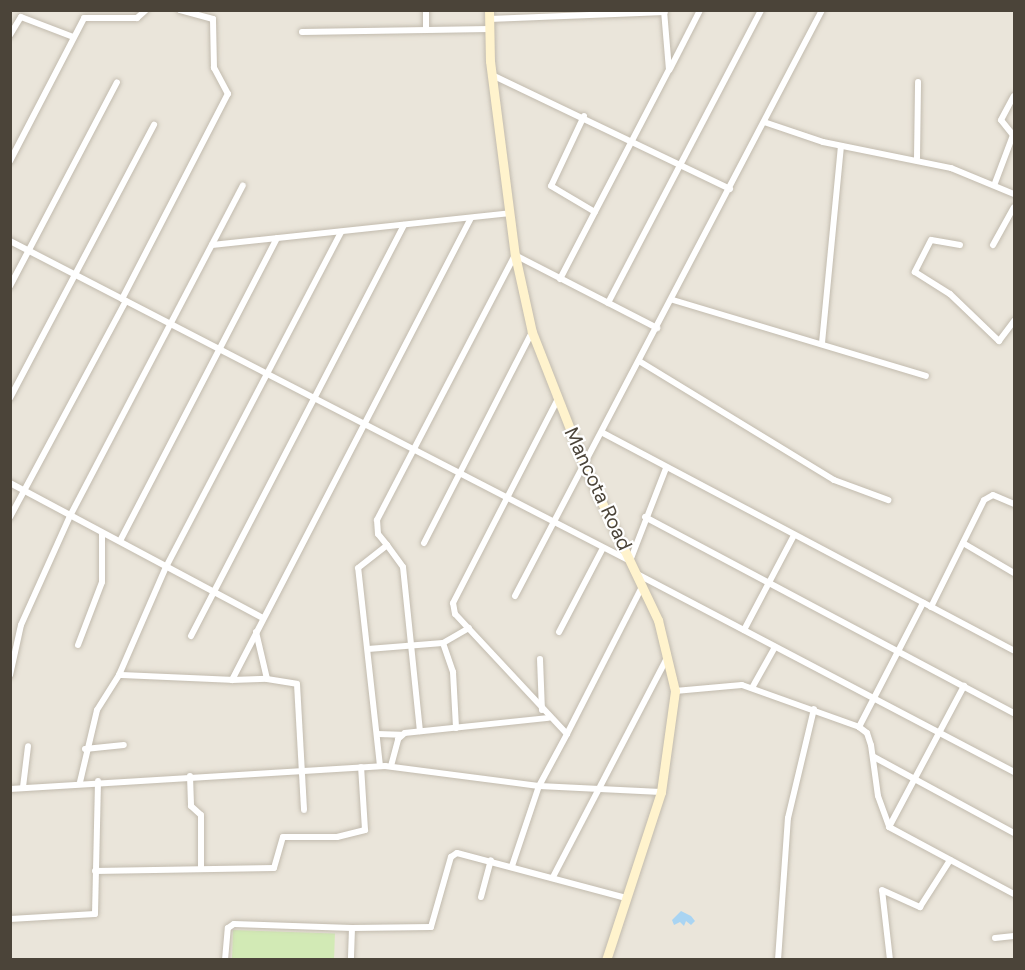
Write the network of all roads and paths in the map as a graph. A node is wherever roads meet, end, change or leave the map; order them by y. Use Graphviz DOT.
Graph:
graph roads {
  1 [pos="146,10"];
  2 [pos="180,10"];
  3 [pos="426,10"];
  4 [pos="700,10"];
  5 [pos="761,10"];
  6 [pos="822,10"];
  7 [pos="665,11"];
  8 [pos="489,15"];
  9 [pos="490,29"];
  10 [pos="426,30"];
  11 [pos="302,32"];
  12 [pos="10,35"];
  13 [pos="73,37"];
  14 [pos="669,69"];
  15 [pos="492,75"];
  16 [pos="117,82"];
  17 [pos="918,82"];
  18 [pos="1014,96"];
  19 [pos="584,116"];
  20 [pos="764,122"];
  21 [pos="154,126"];
  22 [pos="632,140"];
  23 [pos="841,146"];
  24 [pos="917,158"];
  25 [pos="10,160"];
  26 [pos="680,164"];
  27 [pos="995,183"];
  28 [pos="243,185"];
  29 [pos="730,189"];
  30 [pos="1014,194"];
  31 [pos="1014,207"];
  32 [pos="595,212"];
  33 [pos="510,213"];
  34 [pos="471,218"];
  35 [pos="404,225"];
  36 [pos="341,232"];
  37 [pos="277,238"];
  38 [pos="10,241"];
  39 [pos="212,245"];
  40 [pos="960,245"];
  41 [pos="993,245"];
  42 [pos="28,251"];
  43 [pos="515,255"];
  44 [pos="76,276"];
  45 [pos="560,279"];
  46 [pos="10,286"];
  47 [pos="124,300"];
  48 [pos="673,300"];
  49 [pos="608,303"];
  50 [pos="1014,321"];
  51 [pos="171,325"];
  52 [pos="657,328"];
  53 [pos="532,332"];
  54 [pos="822,343"];
  55 [pos="221,349"];
  56 [pos="639,361"];
  57 [pos="269,373"];
  58 [pos="926,376"];
  59 [pos="10,398"];
  60 [pos="316,399"];
  61 [pos="558,399"];
  62 [pos="363,423"];
  63 [pos="603,433"];
  64 [pos="413,449"];
  65 [pos="585,467"];
  66 [pos="666,468"];
  67 [pos="458,474"];
  68 [pos="10,483"];
  69 [pos="24,490"];
  70 [pos="507,498"];
  71 [pos="888,500"];
  72 [pos="1014,504"];
  73 [pos="70,516"];
  74 [pos="10,517"];
  75 [pos="645,517"];
  76 [pos="554,524"];
  77 [pos="102,533"];
  78 [pos="794,535"];
  79 [pos="120,541"];
  80 [pos="424,543"];
  81 [pos="963,543"];
  82 [pos="387,545"];
  83 [pos="603,548"];
  84 [pos="630,561"];
  85 [pos="166,567"];
  86 [pos="636,573"];
  87 [pos="1014,573"];
  88 [pos="768,583"];
  89 [pos="642,587"];
  90 [pos="214,591"];
  91 [pos="515,596"];
  92 [pos="923,603"];
  93 [pos="931,608"];
  94 [pos="263,618"];
  95 [pos="469,628"];
  96 [pos="744,630"];
  97 [pos="255,632"];
  98 [pos="559,632"];
  99 [pos="191,636"];
  100 [pos="443,643"];
  101 [pos="414,644"];
  102 [pos="78,645"];
  103 [pos="776,647"];
  104 [pos="368,648"];
  105 [pos="898,651"];
  106 [pos="1014,651"];
  107 [pos="540,658"];
  108 [pos="667,658"];
  109 [pos="10,675"];
  110 [pos="120,675"];
  111 [pos="267,679"];
  112 [pos="232,680"];
  113 [pos="964,686"];
  114 [pos="752,688"];
  115 [pos="675,691"];
  116 [pos="873,698"];
  117 [pos="814,709"];
  118 [pos="542,710"];
  119 [pos="1014,713"];
  120 [pos="548,718"];
  121 [pos="859,727"];
  122 [pos="456,728"];
  123 [pos="420,731"];
  124 [pos="940,732"];
  125 [pos="377,734"];
  126 [pos="401,735"];
  127 [pos="567,735"];
  128 [pos="124,745"];
  129 [pos="28,746"];
  130 [pos="85,749"];
  131 [pos="874,757"];
  132 [pos="380,766"];
  133 [pos="391,766"];
  134 [pos="361,767"];
  135 [pos="302,770"];
  136 [pos="1014,772"];
  137 [pos="190,776"];
  138 [pos="915,779"];
  139 [pos="98,781"];
  140 [pos="80,782"];
  141 [pos="539,786"];
  142 [pos="23,787"];
  143 [pos="10,789"];
  144 [pos="598,789"];
  145 [pos="661,792"];
  146 [pos="304,810"];
  147 [pos="889,827"];
  148 [pos="1014,832"];
  149 [pos="491,860"];
  150 [pos="950,860"];
  151 [pos="512,866"];
  152 [pos="201,869"];
  153 [pos="95,871"];
  154 [pos="553,878"];
  155 [pos="1014,894"];
  156 [pos="482,897"];
  157 [pos="626,898"];
  158 [pos="10,919"];
  159 [pos="352,928"];
  160 [pos="1014,936"];
  161 [pos="995,938"];
  162 [pos="225,960"];
  163 [pos="351,960"];
  164 [pos="606,960"];
  165 [pos="778,960"];
  166 [pos="890,960"];
  1 -- 13 [label="street"];
  2 -- 47 [label="street"];
  3 -- 10 [label="street"];
  4 -- 14 [label="street"];
  5 -- 26 [label="street"];
  6 -- 20 [label="street"];
  7 -- 8 [label="street"];
  7 -- 14 [label="street"];
  8 -- 9 [label="main road, Mancota Road"];
  9 -- 10 [label="street"];
  9 -- 15 [label="main road, Mancota Road"];
  10 -- 11 [label="street"];
  12 -- 13 [label="street"];
  13 -- 25 [label="street"];
  14 -- 22 [label="street"];
  15 -- 19 [label="street"];
  15 -- 33 [label="main road, Mancota Road"];
  16 -- 42 [label="street"];
  17 -- 24 [label="street"];
  18 -- 27 [label="street"];
  19 -- 22 [label="street"];
  19 -- 32 [label="street"];
  20 -- 23 [label="street"];
  20 -- 29 [label="street"];
  21 -- 44 [label="street"];
  22 -- 26 [label="street"];
  22 -- 32 [label="street"];
  23 -- 24 [label="street"];
  23 -- 54 [label="street"];
  24 -- 27 [label="street"];
  26 -- 29 [label="street"];
  26 -- 49 [label="street"];
  27 -- 30 [label="street"];
  28 -- 39 [label="street"];
  29 -- 48 [label="street"];
  31 -- 41 [label="street"];
  32 -- 45 [label="street"];
  33 -- 34 [label="street"];
  33 -- 43 [label="main road, Mancota Road"];
  34 -- 35 [label="street"];
  34 -- 62 [label="street"];
  35 -- 36 [label="street"];
  35 -- 60 [label="street"];
  36 -- 37 [label="street"];
  36 -- 57 [label="street"];
  37 -- 39 [label="street"];
  37 -- 55 [label="street"];
  38 -- 42 [label="street"];
  39 -- 51 [label="street"];
  40 -- 50 [label="street"];
  42 -- 44 [label="street"];
  42 -- 46 [label="street"];
  43 -- 45 [label="street"];
  43 -- 53 [label="main road, Mancota Road"];
  43 -- 64 [label="street"];
  44 -- 47 [label="street"];
  44 -- 59 [label="street"];
  45 -- 49 [label="street"];
  47 -- 51 [label="street"];
  47 -- 69 [label="street"];
  48 -- 52 [label="street"];
  48 -- 54 [label="street"];
  49 -- 52 [label="street"];
  51 -- 55 [label="street"];
  51 -- 73 [label="street"];
  52 -- 56 [label="street"];
  53 -- 61 [label="main road, Mancota Road"];
  53 -- 67 [label="street"];
  54 -- 58 [label="street"];
  55 -- 57 [label="street"];
  55 -- 79 [label="street"];
  56 -- 63 [label="street"];
  56 -- 71 [label="street"];
  57 -- 60 [label="street"];
  57 -- 85 [label="street"];
  60 -- 62 [label="street"];
  60 -- 90 [label="street"];
  61 -- 65 [label="main road, Mancota Road"];
  61 -- 70 [label="street"];
  62 -- 64 [label="street"];
  62 -- 94 [label="street"];
  63 -- 65 [label="street"];
  63 -- 66 [label="street"];
  64 -- 67 [label="street"];
  64 -- 82 [label="street"];
  65 -- 76 [label="street"];
  65 -- 84 [label="main road, Mancota Road"];
  66 -- 75 [label="street"];
  66 -- 78 [label="street"];
  67 -- 70 [label="street"];
  67 -- 80 [label="street"];
  68 -- 69 [label="street"];
  69 -- 73 [label="street"];
  69 -- 74 [label="street"];
  70 -- 76 [label="street"];
  70 -- 95 [label="street"];
  72 -- 81 [label="street"];
  73 -- 77 [label="street"];
  73 -- 109 [label="street"];
  75 -- 84 [label="street"];
  75 -- 88 [label="street"];
  76 -- 83 [label="street"];
  76 -- 91 [label="street"];
  77 -- 79 [label="street"];
  77 -- 102 [label="street"];
  78 -- 88 [label="street"];
  78 -- 92 [label="street"];
  79 -- 85 [label="street"];
  81 -- 87 [label="street"];
  81 -- 93 [label="street"];
  82 -- 101 [label="street"];
  82 -- 104 [label="street"];
  83 -- 84 [label="street"];
  83 -- 98 [label="street"];
  84 -- 86 [label="main road, Mancota Road"];
  85 -- 90 [label="street"];
  85 -- 110 [label="street"];
  86 -- 89 [label="main road, Mancota Road"];
  86 -- 96 [label="street"];
  88 -- 96 [label="street"];
  88 -- 105 [label="street"];
  89 -- 108 [label="main road, Mancota Road"];
  89 -- 127 [label="street"];
  90 -- 94 [label="street"];
  90 -- 99 [label="street"];
  92 -- 93 [label="street"];
  92 -- 105 [label="street"];
  93 -- 106 [label="street"];
  94 -- 97 [label="street"];
  95 -- 100 [label="street"];
  95 -- 118 [label="street"];
  96 -- 103 [label="street"];
  97 -- 111 [label="street"];
  97 -- 112 [label="street"];
  100 -- 101 [label="street"];
  100 -- 122 [label="street"];
  101 -- 104 [label="street"];
  101 -- 123 [label="street"];
  103 -- 114 [label="street"];
  103 -- 116 [label="street"];
  104 -- 125 [label="street"];
  105 -- 113 [label="street"];
  105 -- 116 [label="street"];
  107 -- 118 [label="street"];
  108 -- 115 [label="main road, Mancota Road"];
  108 -- 144 [label="street"];
  110 -- 112 [label="street"];
  110 -- 130 [label="street"];
  111 -- 112 [label="street"];
  111 -- 135 [label="street"];
  113 -- 119 [label="street"];
  113 -- 124 [label="street"];
  114 -- 115 [label="street"];
  114 -- 117 [label="street"];
  115 -- 145 [label="main road, Mancota Road"];
  116 -- 121 [label="street"];
  116 -- 124 [label="street"];
  117 -- 121 [label="street"];
  117 -- 165 [label="street"];
  118 -- 120 [label="street"];
  120 -- 122 [label="street"];
  120 -- 127 [label="street"];
  121 -- 131 [label="street"];
  122 -- 123 [label="street"];
  123 -- 126 [label="street"];
  124 -- 136 [label="street"];
  124 -- 138 [label="street"];
  125 -- 126 [label="street"];
  125 -- 132 [label="street"];
  126 -- 133 [label="street"];
  127 -- 141 [label="street"];
  128 -- 130 [label="street"];
  129 -- 142 [label="street"];
  130 -- 140 [label="street"];
  131 -- 138 [label="street"];
  131 -- 147 [label="street"];
  132 -- 133 [label="street"];
  132 -- 134 [label="street"];
  133 -- 141 [label="street"];
  134 -- 135 [label="street"];
  134 -- 152 [label="street"];
  135 -- 137 [label="street"];
  135 -- 146 [label="street"];
  137 -- 139 [label="street"];
  137 -- 152 [label="street"];
  138 -- 147 [label="street"];
  138 -- 148 [label="street"];
  139 -- 140 [label="street"];
  139 -- 153 [label="street"];
  140 -- 142 [label="street"];
  141 -- 144 [label="street"];
  141 -- 151 [label="street"];
  142 -- 143 [label="street"];
  144 -- 145 [label="street"];
  144 -- 154 [label="street"];
  145 -- 157 [label="main road, Mancota Road"];
  147 -- 150 [label="street"];
  149 -- 151 [label="street"];
  149 -- 156 [label="street"];
  149 -- 159 [label="street"];
  150 -- 155 [label="street"];
  150 -- 166 [label="street"];
  151 -- 154 [label="street"];
  152 -- 153 [label="street"];
  153 -- 158 [label="street"];
  154 -- 157 [label="street"];
  157 -- 164 [label="main road, Mancota Road"];
  159 -- 162 [label="street"];
  159 -- 163 [label="street"];
  160 -- 161 [label="street"];
}
